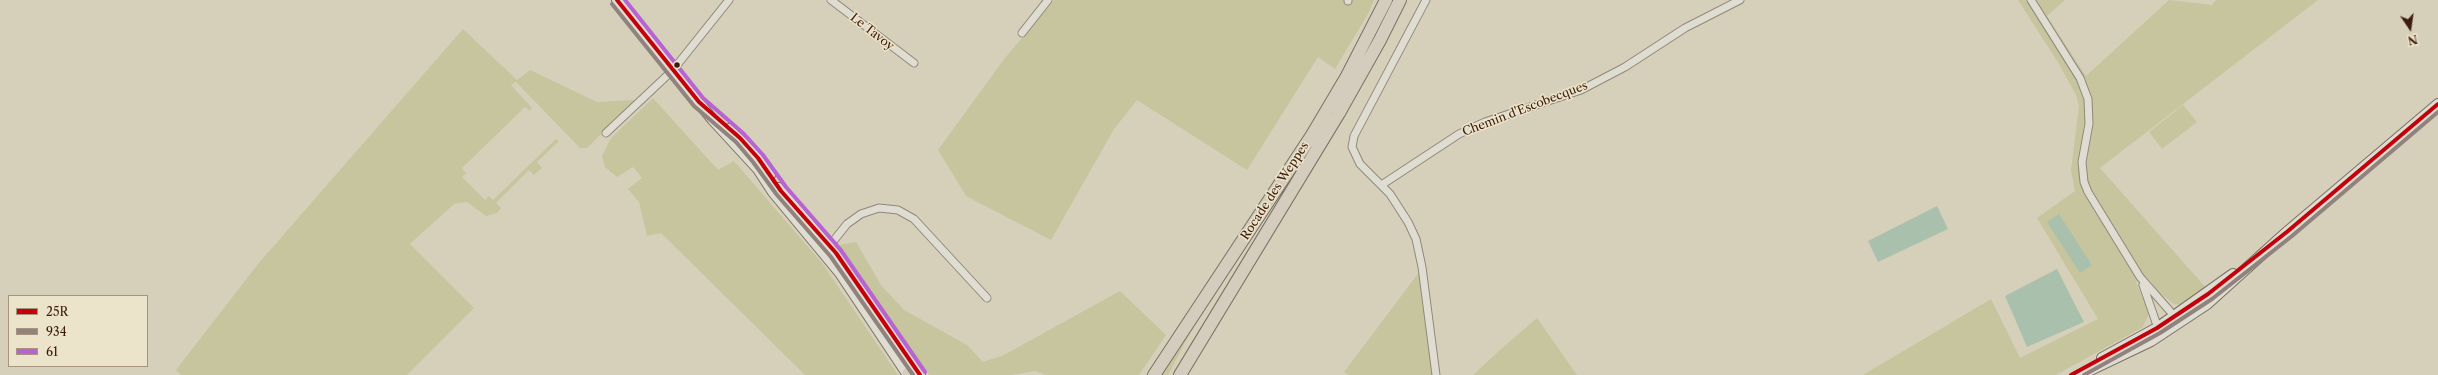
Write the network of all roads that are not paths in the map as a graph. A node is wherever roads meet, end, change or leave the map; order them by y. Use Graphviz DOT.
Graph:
graph roads {
  1 [pos="616,0"];
  2 [pos="729,0"];
  3 [pos="831,0"];
  4 [pos="1048,0"];
  5 [pos="1386,0"];
  6 [pos="1400,0"];
  7 [pos="1426,0"];
  8 [pos="1740,0"];
  9 [pos="2031,0"];
  10 [pos="1022,33"];
  11 [pos="914,63"];
  12 [pos="673,70"];
  13 [pos="2438,104"];
  14 [pos="606,133"];
  15 [pos="1383,184"];
  16 [pos="826,249"];
  17 [pos="2140,277"];
  18 [pos="987,298"];
  19 [pos="1217,313"];
  20 [pos="2177,320"];
  21 [pos="2160,331"];
  22 [pos="908,371"];
  23 [pos="920,375"];
  24 [pos="1154,375"];
  25 [pos="1180,375"];
  26 [pos="1186,375"];
  27 [pos="1436,375"];
  28 [pos="2071,375"];
  29 [pos="2080,375"];
  1 -- 12 [label="main road"];
  2 -- 12 [label="street"];
  3 -- 11 [label="street, Le Tavoy"];
  4 -- 10 [label="street"];
  5 -- 24 [label="highway, Rocade des Weppes"];
  6 -- 19 [label="highway, Rocade des Weppes"];
  7 -- 15 [label="street"];
  8 -- 15 [label="street, Chemin d'Escobecques"];
  9 -- 17 [label="street"];
  12 -- 14 [label="street"];
  12 -- 16 [label="main road"];
  13 -- 20 [label="main road"];
  15 -- 27 [label="street"];
  16 -- 18 [label="street"];
  16 -- 22 [label="main road"];
  17 -- 20 [label="street"];
  17 -- 21 [label="street"];
  19 -- 25 [label="highway"];
  19 -- 26 [label="highway"];
  20 -- 21 [label="main road"];
  21 -- 28 [label="main road"];
  21 -- 29 [label="main road"];
  22 -- 23 [label="main road"];
}
